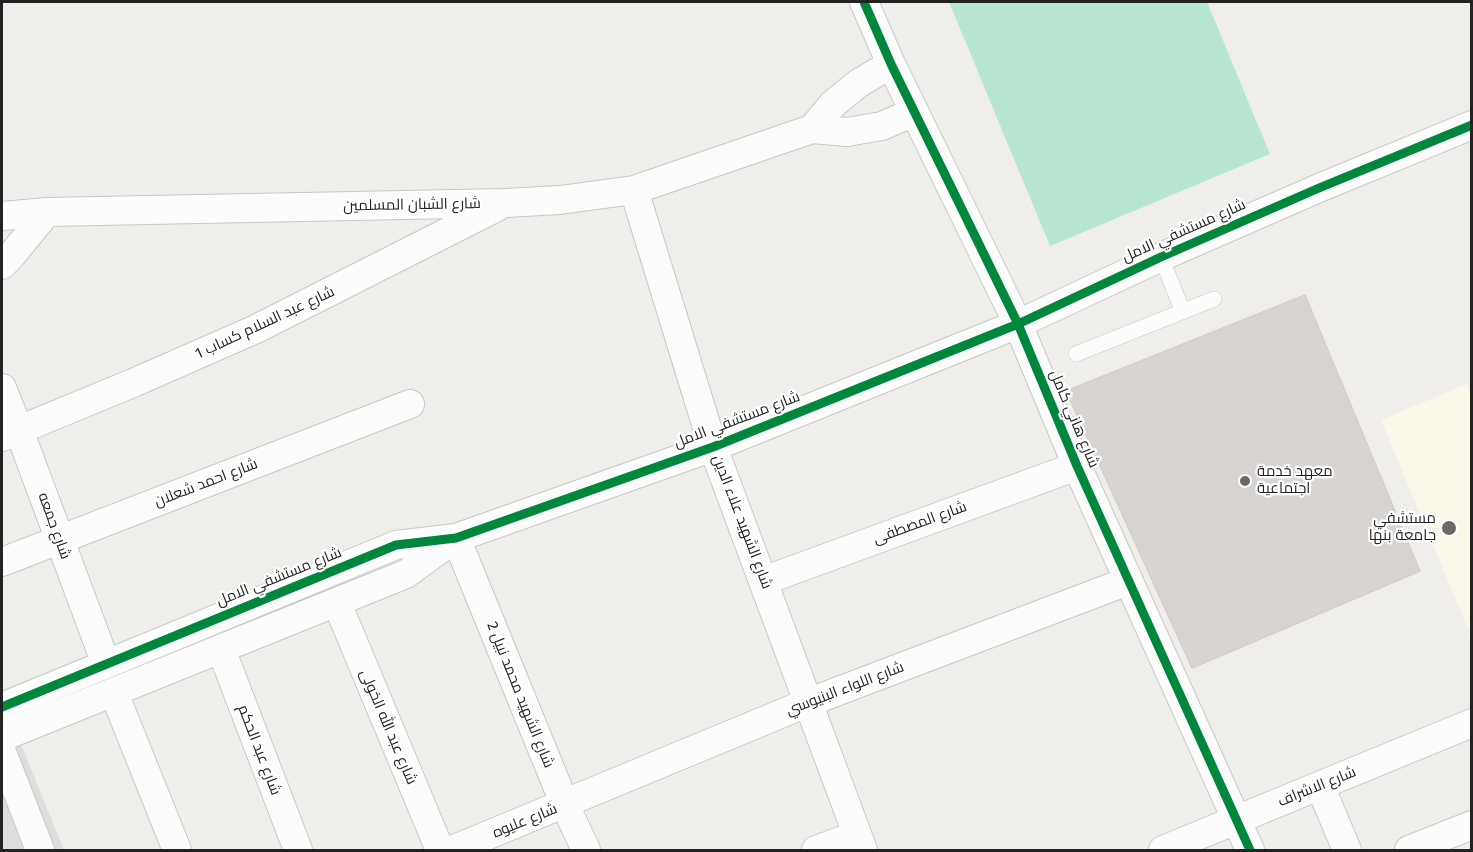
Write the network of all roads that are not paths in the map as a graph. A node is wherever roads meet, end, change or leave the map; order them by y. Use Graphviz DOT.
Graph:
graph roads {
  1 [pos="864,2"];
  2 [pos="891,64"];
  3 [pos="914,112"];
  4 [pos="1472,125"];
  5 [pos="812,129"];
  6 [pos="634,190"];
  7 [pos="506,203"];
  8 [pos="46,212"];
  9 [pos="2,216"];
  10 [pos="1161,257"];
  11 [pos="2,265"];
  12 [pos="1214,299"];
  13 [pos="1183,312"];
  14 [pos="1018,324"];
  15 [pos="1076,354"];
  16 [pos="2,388"];
  17 [pos="410,404"];
  18 [pos="10,434"];
  19 [pos="713,447"];
  20 [pos="1077,466"];
  21 [pos="456,538"];
  22 [pos="59,540"];
  23 [pos="2,562"];
  24 [pos="764,580"];
  25 [pos="1128,581"];
  26 [pos="337,603"];
  27 [pos="221,649"];
  28 [pos="106,664"];
  29 [pos="114,693"];
  30 [pos="807,703"];
  31 [pos="2,707"];
  32 [pos="1472,723"];
  33 [pos="2,737"];
  34 [pos="2,752"];
  35 [pos="1320,786"];
  36 [pos="10,802"];
  37 [pos="565,805"];
  38 [pos="1237,819"];
  39 [pos="1472,825"];
  40 [pos="860,843"];
  41 [pos="39,850"];
  42 [pos="177,850"];
  43 [pos="298,850"];
  44 [pos="440,850"];
  45 [pos="452,850"];
  46 [pos="586,850"];
  47 [pos="816,850"];
  48 [pos="1163,850"];
  49 [pos="1250,850"];
  50 [pos="1347,850"];
  51 [pos="1409,850"];
  1 -- 2 [label="street, شارع هاني كامل"];
  2 -- 3 [label="street, شارع هاني كامل"];
  2 -- 5 [label="street, شارع الشبان المسلمين"];
  3 -- 5 [label="street, شارع الشبان المسلمين"];
  3 -- 14 [label="street, شارع هاني كامل"];
  4 -- 10 [label="street, شارع مستشفي الامل"];
  5 -- 6 [label="street, شارع الشبان المسلمين"];
  6 -- 7 [label="street, شارع الشبان المسلمين"];
  6 -- 19 [label="street, شارع الشهيد علاء الدين"];
  7 -- 8 [label="street, شارع الشبان المسلمين"];
  7 -- 18 [label="street, شارع عبد السلام كساب 1"];
  8 -- 9 [label="street, شارع الشبان المسلمين"];
  8 -- 11 [label="street"];
  10 -- 13 [label="lane"];
  10 -- 14 [label="street, شارع مستشفي الامل"];
  12 -- 13 [label="lane"];
  13 -- 15 [label="lane"];
  14 -- 19 [label="street, شارع مستشفي الامل"];
  14 -- 20 [label="street, شارع هاني كامل"];
  16 -- 18 [label="street, شارع جمعه"];
  17 -- 22 [label="street, شارع احمد شعلان"];
  18 -- 22 [label="street, شارع جمعه"];
  19 -- 21 [label="street, شارع مستشفي الامل"];
  19 -- 24 [label="street, شارع الشهيد علاء الدين"];
  20 -- 24 [label="street, شارع المصطفى"];
  20 -- 25 [label="street, شارع هاني كامل"];
  21 -- 26 [label="street, شارع مستشفي الامل"];
  21 -- 28 [label="street, شارع مستشفي الامل"];
  21 -- 37 [label="street, شارع الشهيد محمد نبيل 2"];
  22 -- 23 [label="street, شارع احمد شعلان"];
  22 -- 28 [label="street, شارع جمعه"];
  24 -- 30 [label="street, شارع الشهيد علاء الدين"];
  25 -- 30 [label="street, شارع اللواء البنيوسي"];
  25 -- 38 [label="street, شارع هاني كامل"];
  26 -- 27 [label="street, شارع مستشفي الامل"];
  26 -- 44 [label="street, شارع عبد الله الخولى"];
  27 -- 29 [label="street, شارع مستشفي الامل"];
  27 -- 43 [label="street, شارع عبد الحكم"];
  28 -- 31 [label="street, شارع مستشفي الامل"];
  29 -- 33 [label="street, شارع مستشفي الامل"];
  29 -- 42 [label="street"];
  30 -- 37 [label="street, شارع اللواء البنيوسي"];
  30 -- 40 [label="street, شارع الشهيد علاء الدين"];
  32 -- 35 [label="street, شارع الاشراف"];
  34 -- 36 [label="street"];
  35 -- 38 [label="street, شارع الاشراف"];
  35 -- 50 [label="street"];
  36 -- 41 [label="street"];
  37 -- 45 [label="street, شارع عليوه"];
  37 -- 46 [label="street, شارع الشهيد محمد نبيل 2"];
  38 -- 48 [label="street, شارع الاشراف"];
  38 -- 49 [label="street, شارع هاني كامل"];
  39 -- 51 [label="street"];
  40 -- 47 [label="street"];
}
